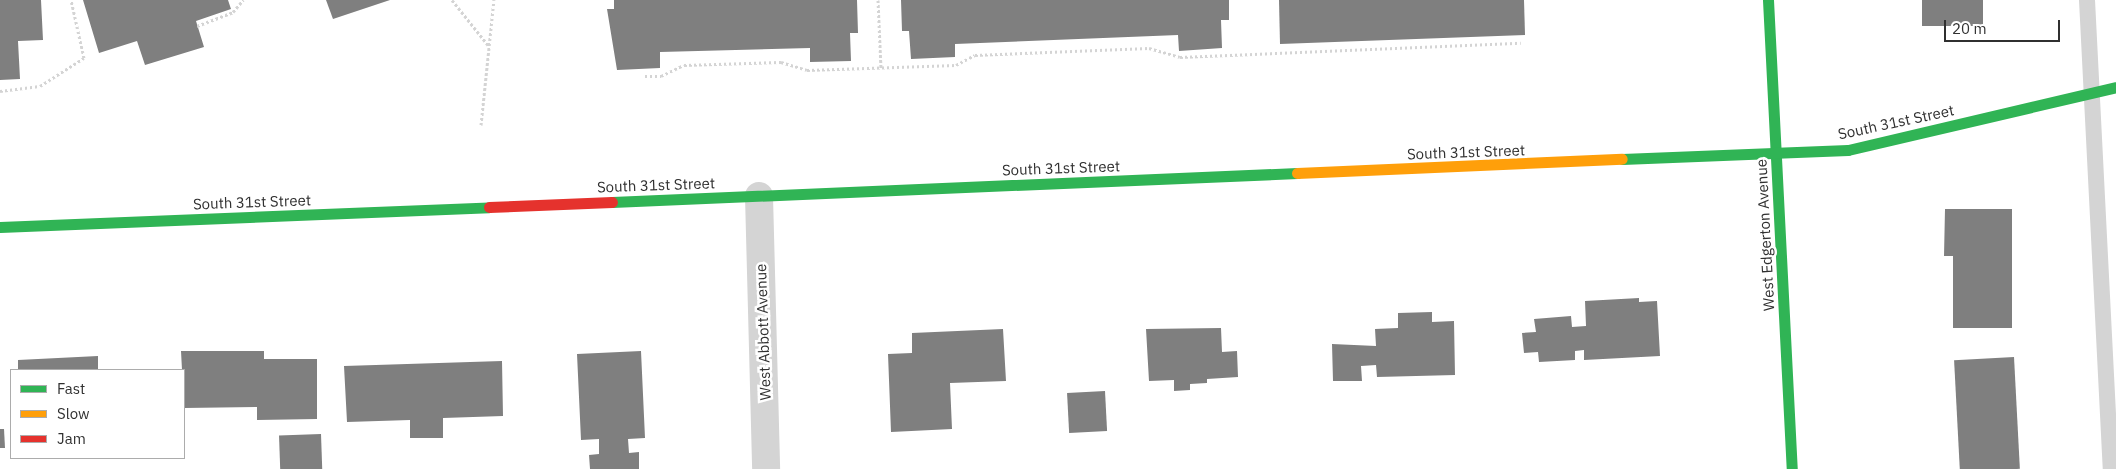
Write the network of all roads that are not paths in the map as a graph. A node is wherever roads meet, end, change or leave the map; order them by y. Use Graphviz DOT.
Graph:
graph roads {
  1 [pos="1768,0"];
  2 [pos="2087,0"];
  3 [pos="2116,87"];
  4 [pos="2092,92"];
  5 [pos="1776,154"];
  6 [pos="759,196"];
  7 [pos="0,227"];
  8 [pos="766,469"];
  9 [pos="1792,469"];
  10 [pos="2111,469"];
  1 -- 5 [label="street, West Edgerton Avenue"];
  2 -- 4 [label="lane"];
  3 -- 4 [label="street, South 31st Street"];
  4 -- 5 [label="street, South 31st Street"];
  4 -- 10 [label="lane"];
  5 -- 6 [label="street, South 31st Street"];
  5 -- 9 [label="street, West Edgerton Avenue"];
  6 -- 7 [label="street, South 31st Street"];
  6 -- 8 [label="street, West Abbott Avenue"];
}
